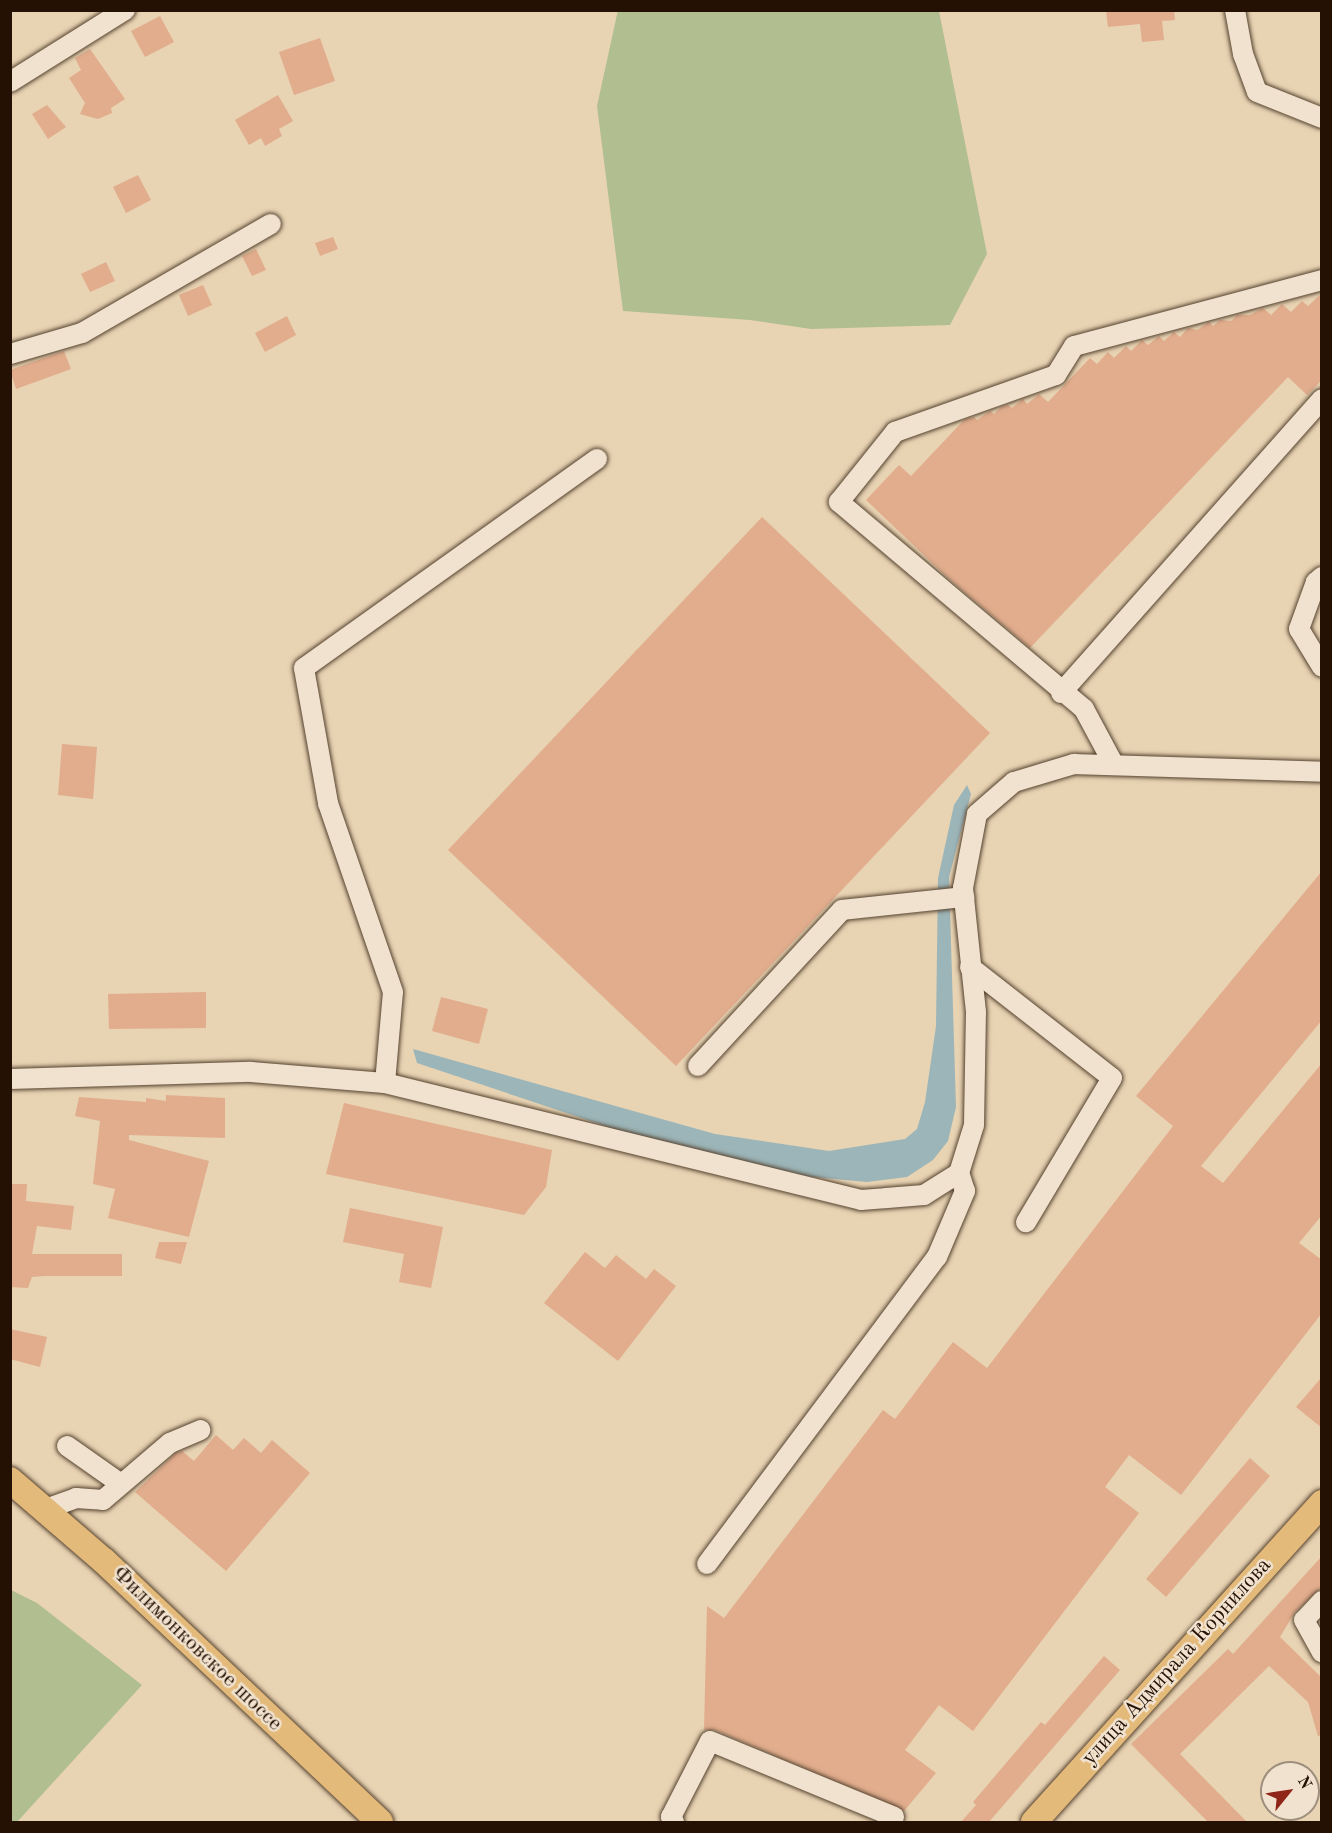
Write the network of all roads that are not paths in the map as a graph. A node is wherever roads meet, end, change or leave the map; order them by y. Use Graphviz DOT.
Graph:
graph roads {
  1 [pos="125,10"];
  2 [pos="1235,10"];
  3 [pos="10,82"];
  4 [pos="1322,118"];
  5 [pos="271,225"];
  6 [pos="1322,280"];
  7 [pos="10,354"];
  8 [pos="1322,399"];
  9 [pos="597,459"];
  10 [pos="1322,577"];
  11 [pos="1322,667"];
  12 [pos="1061,693"];
  13 [pos="1114,765"];
  14 [pos="1322,772"];
  15 [pos="964,897"];
  16 [pos="970,967"];
  17 [pos="698,1066"];
  18 [pos="10,1079"];
  19 [pos="385,1083"];
  20 [pos="959,1173"];
  21 [pos="1026,1222"];
  22 [pos="200,1430"];
  23 [pos="67,1446"];
  24 [pos="10,1480"];
  25 [pos="121,1484"];
  26 [pos="1322,1503"];
  27 [pos="46,1509"];
  28 [pos="707,1564"];
  29 [pos="1322,1601"];
  30 [pos="1322,1652"];
  31 [pos="894,1817"];
  32 [pos="380,1822"];
  33 [pos="674,1822"];
  34 [pos="1034,1822"];
  1 -- 3 [label="street"];
  2 -- 4 [label="street"];
  5 -- 7 [label="street"];
  6 -- 12 [label="street"];
  8 -- 12 [label="street"];
  9 -- 19 [label="street"];
  10 -- 11 [label="street"];
  12 -- 13 [label="street"];
  13 -- 14 [label="street"];
  13 -- 15 [label="street"];
  15 -- 16 [label="street"];
  15 -- 17 [label="street"];
  16 -- 20 [label="street"];
  16 -- 21 [label="street"];
  18 -- 19 [label="street"];
  19 -- 20 [label="street"];
  20 -- 28 [label="street"];
  22 -- 25 [label="street"];
  23 -- 25 [label="street"];
  24 -- 27 [label="main road, Филимонковское шоссе"];
  25 -- 27 [label="street"];
  26 -- 34 [label="main road, улица Адмирала Корнилова"];
  27 -- 32 [label="main road, Филимонковское шоссе"];
  29 -- 30 [label="street"];
  31 -- 33 [label="street"];
}
